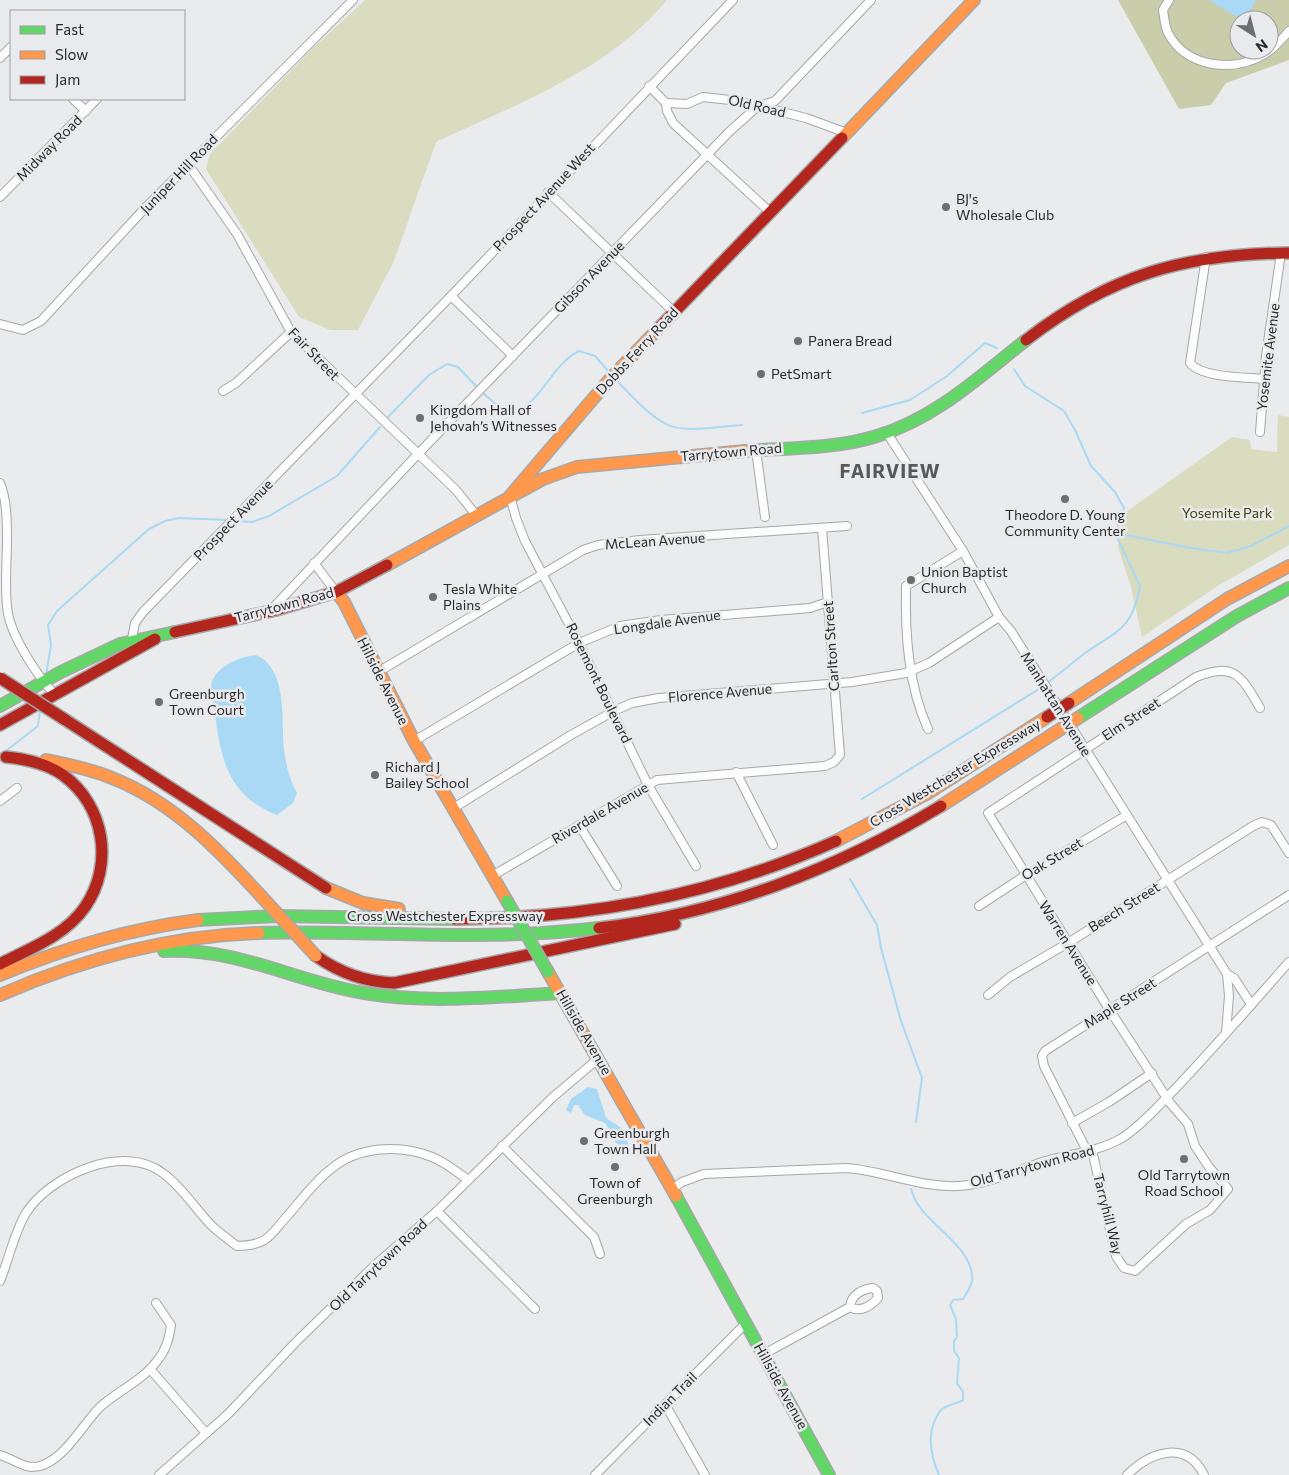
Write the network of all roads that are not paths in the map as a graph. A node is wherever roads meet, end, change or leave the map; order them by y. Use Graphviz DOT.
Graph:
graph roads {
  1 [pos="353,0"];
  2 [pos="733,0"];
  3 [pos="871,0"];
  4 [pos="974,0"];
  5 [pos="1169,0"];
  6 [pos="1289,31"];
  7 [pos="10,47"];
  8 [pos="0,58"];
  9 [pos="649,86"];
  10 [pos="75,100"];
  11 [pos="96,100"];
  12 [pos="666,103"];
  13 [pos="759,106"];
  14 [pos="86,111"];
  15 [pos="846,133"];
  16 [pos="708,154"];
  17 [pos="188,164"];
  18 [pos="548,192"];
  19 [pos="0,197"];
  20 [pos="770,212"];
  21 [pos="1285,253"];
  22 [pos="612,254"];
  23 [pos="1206,257"];
  24 [pos="451,296"];
  25 [pos="674,312"];
  26 [pos="0,324"];
  27 [pos="291,332"];
  28 [pos="513,356"];
  29 [pos="1264,378"];
  30 [pos="223,391"];
  31 [pos="354,394"];
  32 [pos="1260,432"];
  33 [pos="887,433"];
  34 [pos="756,450"];
  35 [pos="417,455"];
  36 [pos="0,483"];
  37 [pos="510,496"];
  38 [pos="476,515"];
  39 [pos="765,517"];
  40 [pos="846,526"];
  41 [pos="822,528"];
  42 [pos="963,551"];
  43 [pos="1289,558"];
  44 [pos="314,563"];
  45 [pos="1289,566"];
  46 [pos="543,572"];
  47 [pos="1249,587"];
  48 [pos="1289,588"];
  49 [pos="336,592"];
  50 [pos="1289,592"];
  51 [pos="3,601"];
  52 [pos="828,602"];
  53 [pos="1258,604"];
  54 [pos="270,611"];
  55 [pos="999,616"];
  56 [pos="157,637"];
  57 [pos="131,640"];
  58 [pos="580,643"];
  59 [pos="130,654"];
  60 [pos="912,670"];
  61 [pos="378,672"];
  62 [pos="0,678"];
  63 [pos="43,682"];
  64 [pos="834,682"];
  65 [pos="54,694"];
  66 [pos="0,706"];
  67 [pos="1260,708"];
  68 [pos="614,711"];
  69 [pos="0,725"];
  70 [pos="928,729"];
  71 [pos="414,741"];
  72 [pos="1084,749"];
  73 [pos="3,757"];
  74 [pos="834,762"];
  75 [pos="736,772"];
  76 [pos="648,784"];
  77 [pos="17,788"];
  78 [pos="0,801"];
  79 [pos="452,809"];
  80 [pos="988,813"];
  81 [pos="1127,815"];
  82 [pos="579,825"];
  83 [pos="773,845"];
  84 [pos="870,845"];
  85 [pos="1289,853"];
  86 [pos="696,866"];
  87 [pos="1026,875"];
  88 [pos="492,876"];
  89 [pos="1167,880"];
  90 [pos="617,886"];
  91 [pos="1289,895"];
  92 [pos="979,906"];
  93 [pos="485,919"];
  94 [pos="1068,943"];
  95 [pos="1210,946"];
  96 [pos="1289,962"];
  97 [pos="0,964"];
  98 [pos="69,967"];
  99 [pos="1227,974"];
  100 [pos="0,975"];
  101 [pos="561,993"];
  102 [pos="0,995"];
  103 [pos="988,995"];
  104 [pos="1251,1004"];
  105 [pos="1229,1008"];
  106 [pos="1109,1009"];
  107 [pos="1241,1017"];
  108 [pos="1226,1033"];
  109 [pos="599,1058"];
  110 [pos="1152,1073"];
  111 [pos="1166,1097"];
  112 [pos="1072,1123"];
  113 [pos="502,1146"];
  114 [pos="1089,1151"];
  115 [pos="468,1180"];
  116 [pos="672,1190"];
  117 [pos="436,1211"];
  118 [pos="600,1254"];
  119 [pos="0,1281"];
  120 [pos="156,1303"];
  121 [pos="850,1307"];
  122 [pos="535,1309"];
  123 [pos="746,1323"];
  124 [pos="764,1354"];
  125 [pos="150,1369"];
  126 [pos="665,1404"];
  127 [pos="206,1432"];
  128 [pos="0,1455"];
  129 [pos="159,1475"];
  130 [pos="595,1475"];
  131 [pos="705,1475"];
  132 [pos="829,1475"];
  133 [pos="1127,1475"];
  134 [pos="1204,1475"];
  1 -- 17 [label="street, Juniper Hill Road"];
  2 -- 9 [label="street, Prospect Avenue West"];
  3 -- 13 [label="street, Gibson Avenue"];
  4 -- 15 [label="main road, Dobbs Ferry Road"];
  5 -- 6 [label="street"];
  7 -- 8 [label="street"];
  9 -- 12 [label="street"];
  9 -- 18 [label="street, Prospect Avenue West"];
  10 -- 14 [label="street"];
  11 -- 14 [label="street, Midway Road"];
  12 -- 13 [label="street, Old Road"];
  12 -- 16 [label="street"];
  13 -- 15 [label="street, Old Road"];
  13 -- 16 [label="street, Gibson Avenue"];
  14 -- 19 [label="street, Midway Road"];
  15 -- 20 [label="main road, Dobbs Ferry Road"];
  16 -- 20 [label="street"];
  16 -- 22 [label="street, Gibson Avenue"];
  17 -- 26 [label="street, Juniper Hill Road"];
  17 -- 27 [label="street, Fair Street"];
  18 -- 22 [label="street"];
  18 -- 24 [label="street, Prospect Avenue West"];
  20 -- 25 [label="main road, Dobbs Ferry Road"];
  21 -- 23 [label="main road, Tarrytown Road"];
  21 -- 29 [label="street, Yosemite Avenue"];
  22 -- 25 [label="street"];
  22 -- 28 [label="street, Gibson Avenue"];
  23 -- 29 [label="street"];
  23 -- 33 [label="main road, Tarrytown Road"];
  24 -- 28 [label="street"];
  24 -- 31 [label="street, Prospect Avenue West"];
  25 -- 37 [label="main road, Dobbs Ferry Road"];
  27 -- 30 [label="street"];
  27 -- 31 [label="street, Fair Street"];
  28 -- 35 [label="street, Gibson Avenue"];
  29 -- 32 [label="street, Yosemite Avenue"];
  31 -- 35 [label="street, Fair Street"];
  31 -- 57 [label="street, Prospect Avenue"];
  33 -- 34 [label="main road, Tarrytown Road"];
  33 -- 42 [label="street, Manhattan Avenue"];
  34 -- 37 [label="main road, Tarrytown Road"];
  34 -- 39 [label="street"];
  35 -- 38 [label="street, Fair Street"];
  35 -- 44 [label="street, Gibson Avenue"];
  36 -- 51 [label="street"];
  37 -- 38 [label="main road, Tarrytown Road"];
  37 -- 46 [label="street, Rosemont Boulevard"];
  38 -- 49 [label="main road, Tarrytown Road"];
  40 -- 41 [label="street, McLean Avenue"];
  41 -- 46 [label="street, McLean Avenue"];
  41 -- 52 [label="street, Carlton Street"];
  42 -- 55 [label="street, Manhattan Avenue"];
  42 -- 60 [label="street"];
  43 -- 47 [label="main road"];
  44 -- 49 [label="street"];
  44 -- 54 [label="street, Gibson Avenue"];
  45 -- 47 [label="main road, Cross Westchester Expressway"];
  46 -- 58 [label="street, Rosemont Boulevard"];
  46 -- 61 [label="street, McLean Avenue"];
  47 -- 93 [label="main road, Cross Westchester Expressway, bridge"];
  48 -- 53 [label="main road, Cross Westchester Expressway"];
  49 -- 54 [label="main road, Tarrytown Road"];
  49 -- 61 [label="main road, Hillside Avenue"];
  50 -- 53 [label="main road"];
  51 -- 63 [label="street"];
  52 -- 58 [label="street, Longdale Avenue"];
  52 -- 64 [label="street, Carlton Street"];
  53 -- 84 [label="main road, Cross Westchester Expressway, bridge"];
  54 -- 56 [label="main road, Tarrytown Road"];
  55 -- 60 [label="street, Florence Avenue"];
  55 -- 72 [label="street, Manhattan Avenue"];
  56 -- 57 [label="main road, Tarrytown Road"];
  56 -- 59 [label="main road, Tarrytown Road"];
  57 -- 59 [label="street, Prospect Avenue"];
  57 -- 63 [label="main road, Tarrytown Road"];
  58 -- 68 [label="street, Rosemont Boulevard"];
  58 -- 71 [label="street, Longdale Avenue"];
  59 -- 65 [label="main road, Tarrytown Road"];
  60 -- 64 [label="street, Florence Avenue"];
  60 -- 70 [label="street"];
  61 -- 71 [label="main road, Hillside Avenue"];
  62 -- 93 [label="main road, bridge"];
  63 -- 65 [label="street"];
  63 -- 66 [label="main road, Tarrytown Road"];
  64 -- 68 [label="street, Florence Avenue"];
  64 -- 74 [label="street, Carlton Street"];
  65 -- 69 [label="main road, Tarrytown Road"];
  67 -- 72 [label="street, Elm Street"];
  68 -- 76 [label="street, Rosemont Boulevard"];
  68 -- 79 [label="street, Florence Avenue"];
  71 -- 79 [label="main road, Hillside Avenue"];
  72 -- 80 [label="street, Elm Street"];
  72 -- 81 [label="street, Manhattan Avenue"];
  73 -- 84 [label="main road, bridge"];
  73 -- 97 [label="main road"];
  74 -- 75 [label="street, Riverdale Avenue"];
  75 -- 76 [label="street, Riverdale Avenue"];
  75 -- 83 [label="street"];
  76 -- 82 [label="street, Riverdale Avenue"];
  76 -- 86 [label="street, Rosemont Boulevard"];
  77 -- 78 [label="street"];
  79 -- 88 [label="main road, Hillside Avenue"];
  80 -- 87 [label="street, Warren Avenue"];
  81 -- 87 [label="street, Oak Street"];
  81 -- 89 [label="street, Manhattan Avenue"];
  82 -- 88 [label="street, Riverdale Avenue"];
  82 -- 90 [label="street"];
  84 -- 98 [label="main road, Cross Westchester Expressway"];
  85 -- 89 [label="street, Beech Street"];
  87 -- 92 [label="street, Oak Street"];
  87 -- 94 [label="street, Warren Avenue"];
  88 -- 101 [label="main road, Hillside Avenue, bridge"];
  89 -- 94 [label="street, Beech Street"];
  89 -- 95 [label="street, Manhattan Avenue"];
  91 -- 95 [label="street, Maple Street"];
  93 -- 100 [label="main road, Cross Westchester Expressway"];
  94 -- 103 [label="street, Beech Street"];
  94 -- 106 [label="street, Warren Avenue"];
  95 -- 99 [label="street, Manhattan Avenue"];
  95 -- 106 [label="street, Maple Street"];
  96 -- 104 [label="street, Old Tarrytown Road"];
  98 -- 101 [label="main road"];
  98 -- 102 [label="main road, Cross Westchester Expressway"];
  99 -- 104 [label="street, Manhattan Avenue"];
  99 -- 105 [label="street, Manhattan Avenue"];
  101 -- 109 [label="main road, Hillside Avenue"];
  104 -- 107 [label="street, Old Tarrytown Road"];
  105 -- 107 [label="street"];
  105 -- 108 [label="street, Manhattan Avenue"];
  106 -- 110 [label="street, Warren Avenue"];
  106 -- 112 [label="street, Maple Street"];
  107 -- 108 [label="street, Old Tarrytown Road"];
  108 -- 111 [label="street, Old Tarrytown Road"];
  109 -- 113 [label="street, Old Tarrytown Road"];
  109 -- 116 [label="main road, Hillside Avenue"];
  110 -- 111 [label="street, Warren Avenue"];
  110 -- 112 [label="street"];
  111 -- 114 [label="street, Old Tarrytown Road"];
  111 -- 114 [label="street, Tarryhill Way"];
  112 -- 114 [label="street, Maple Street"];
  113 -- 115 [label="street, Old Tarrytown Road"];
  113 -- 118 [label="street"];
  114 -- 116 [label="street, Old Tarrytown Road"];
  115 -- 117 [label="street, Old Tarrytown Road"];
  115 -- 119 [label="street"];
  116 -- 123 [label="main road, Hillside Avenue"];
  117 -- 122 [label="street"];
  117 -- 127 [label="street, Old Tarrytown Road"];
  120 -- 125 [label="street"];
  121 -- 124 [label="street"];
  123 -- 124 [label="main road, Hillside Avenue"];
  123 -- 126 [label="street, Indian Trail"];
  124 -- 132 [label="main road, Hillside Avenue"];
  125 -- 127 [label="street"];
  125 -- 128 [label="street"];
  126 -- 130 [label="street, Indian Trail"];
  126 -- 131 [label="street"];
  127 -- 129 [label="street, Old Tarrytown Road"];
  133 -- 134 [label="street"];
}
